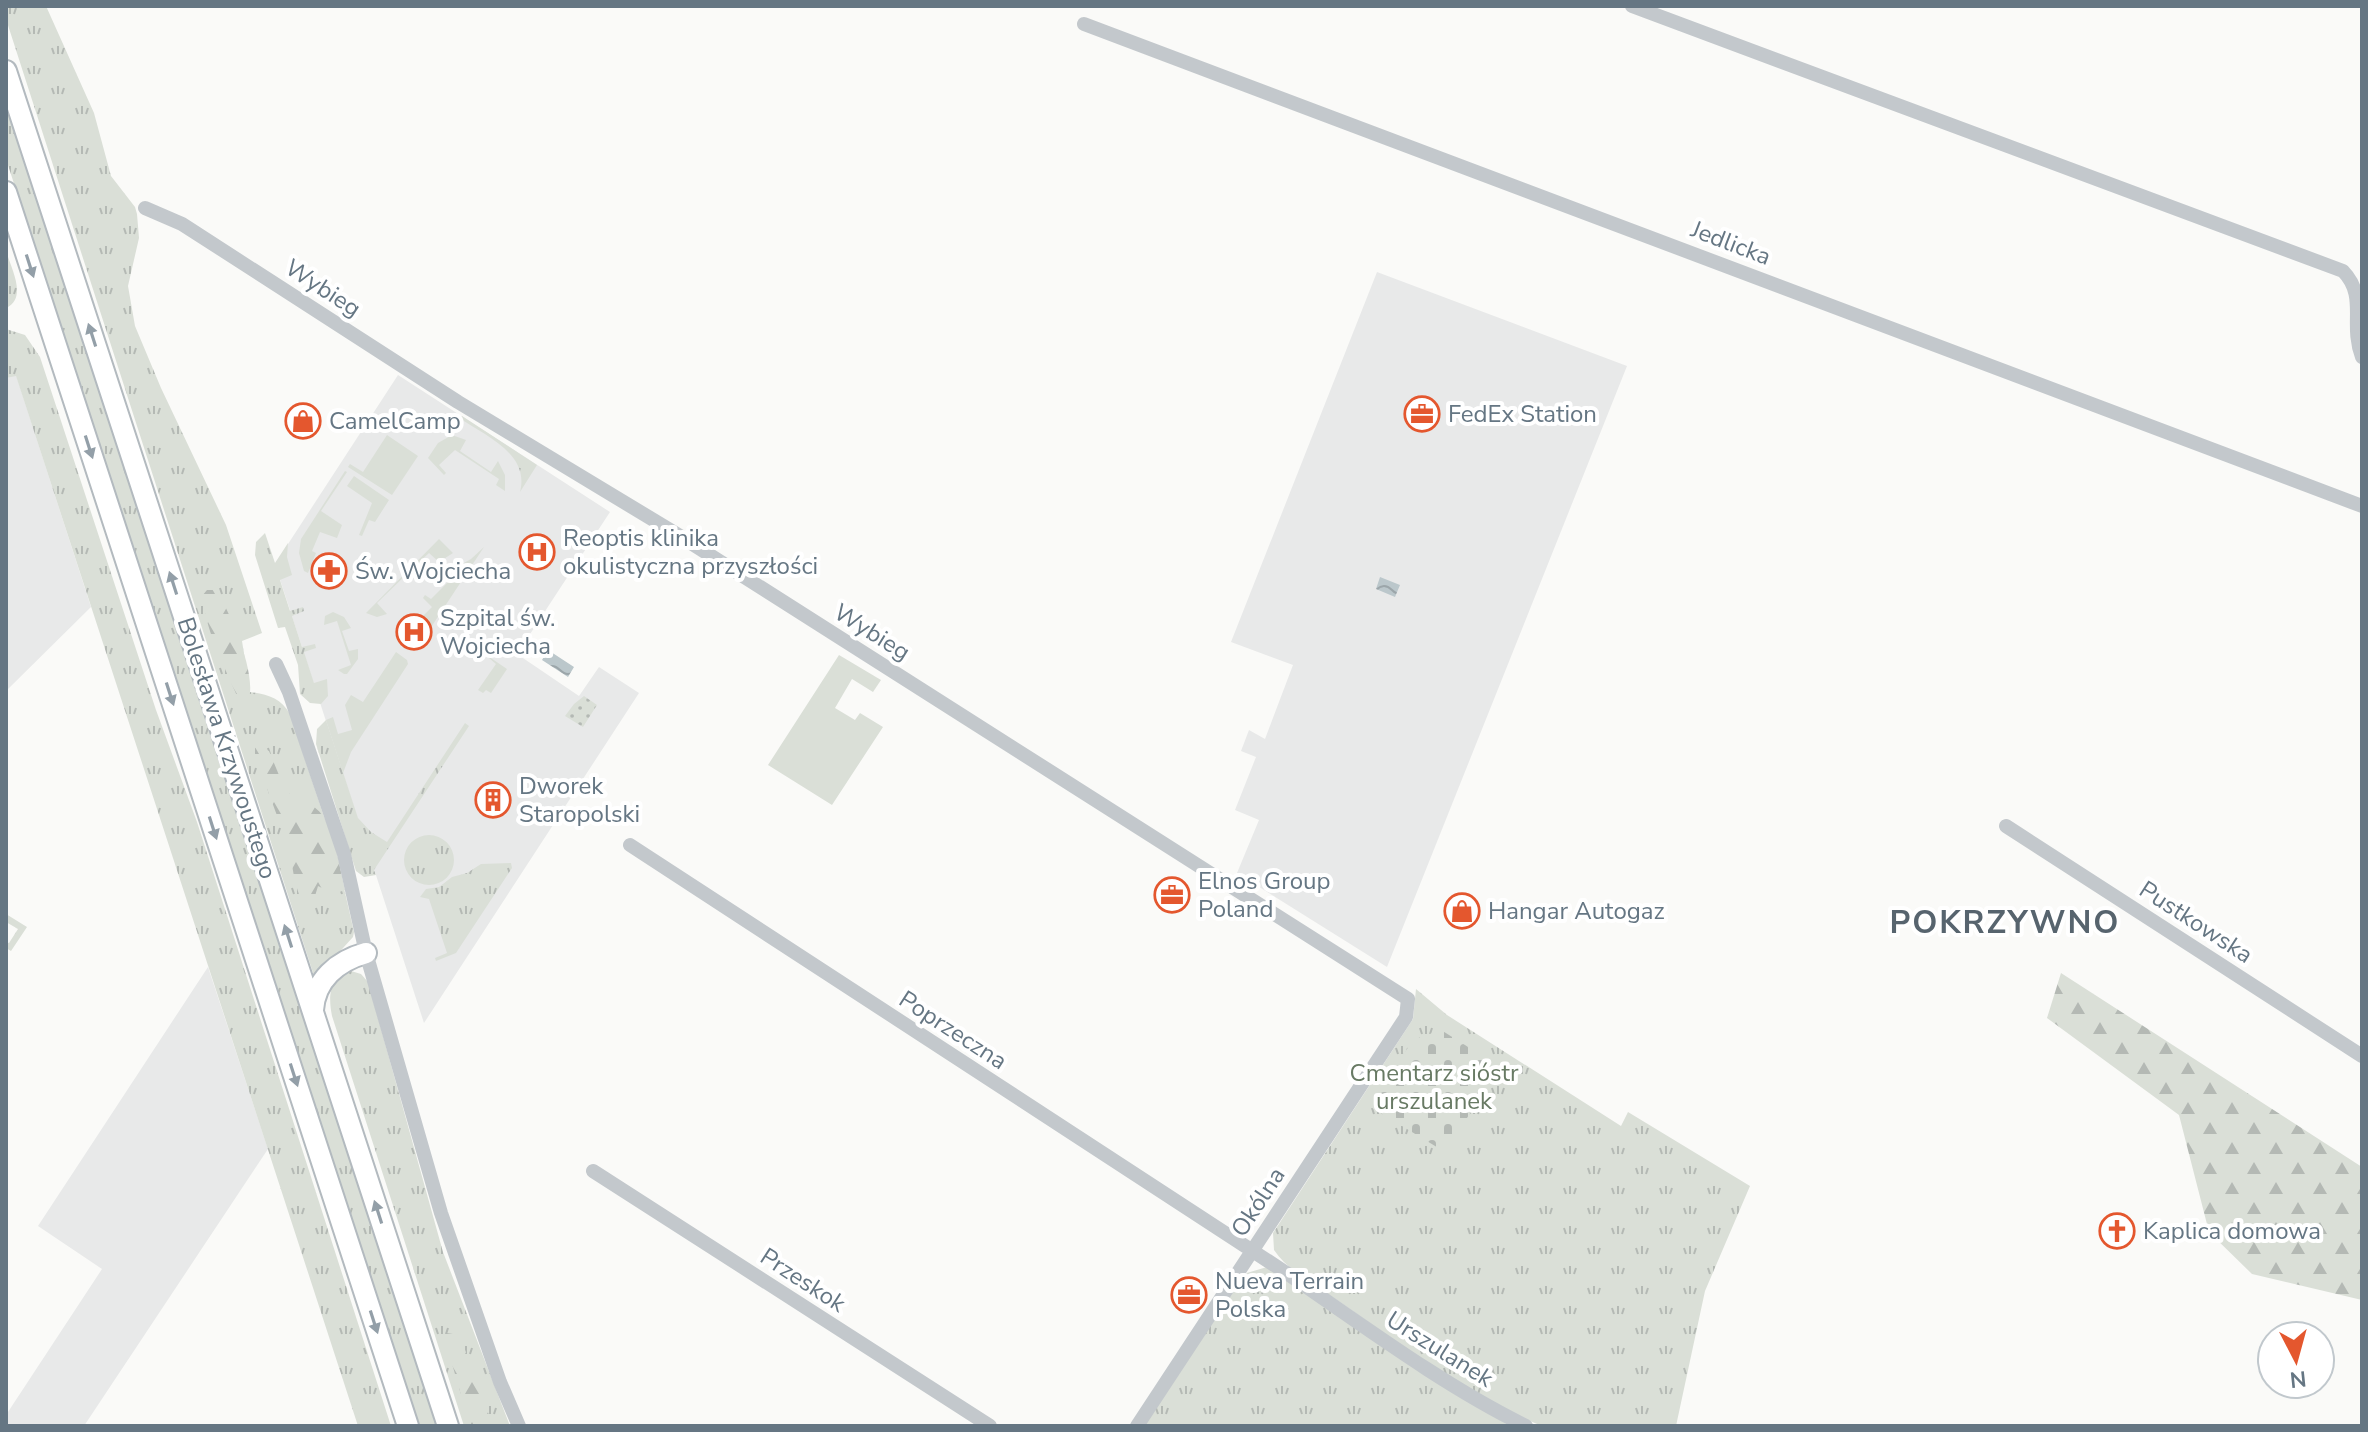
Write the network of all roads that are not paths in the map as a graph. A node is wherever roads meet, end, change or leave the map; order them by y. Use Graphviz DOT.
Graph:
graph roads {
  1 [pos="1632,6"];
  2 [pos="1084,24"];
  3 [pos="6,71"];
  4 [pos="6,192"];
  5 [pos="145,208"];
  6 [pos="2362,357"];
  7 [pos="2362,506"];
  8 [pos="276,664"];
  9 [pos="2006,826"];
  10 [pos="630,845"];
  11 [pos="366,953"];
  12 [pos="1408,999"];
  13 [pos="313,1010"];
  14 [pos="2362,1056"];
  15 [pos="593,1171"];
  16 [pos="1253,1252"];
  17 [pos="408,1426"];
  18 [pos="448,1426"];
  19 [pos="519,1426"];
  20 [pos="990,1426"];
  21 [pos="1137,1426"];
  22 [pos="1526,1426"];
  1 -- 6 [label="street"];
  2 -- 7 [label="street, Jedlicka"];
  13 -- 3 [label="main road, Bolesława Krzywoustego, one-way"];
  4 -- 17 [label="main road, Bolesława Krzywoustego, one-way"];
  5 -- 12 [label="street, Wybieg"];
  8 -- 11 [label="street"];
  9 -- 14 [label="street, Pustkowska"];
  10 -- 16 [label="street, Poprzeczna"];
  11 -- 13 [label="main road"];
  11 -- 19 [label="street"];
  12 -- 16 [label="street, Okólna"];
  18 -- 13 [label="main road, Bolesława Krzywoustego, one-way"];
  15 -- 20 [label="street, Przeskok"];
  16 -- 21 [label="street, Okólna"];
  16 -- 22 [label="street, Urszulanek"];
}
